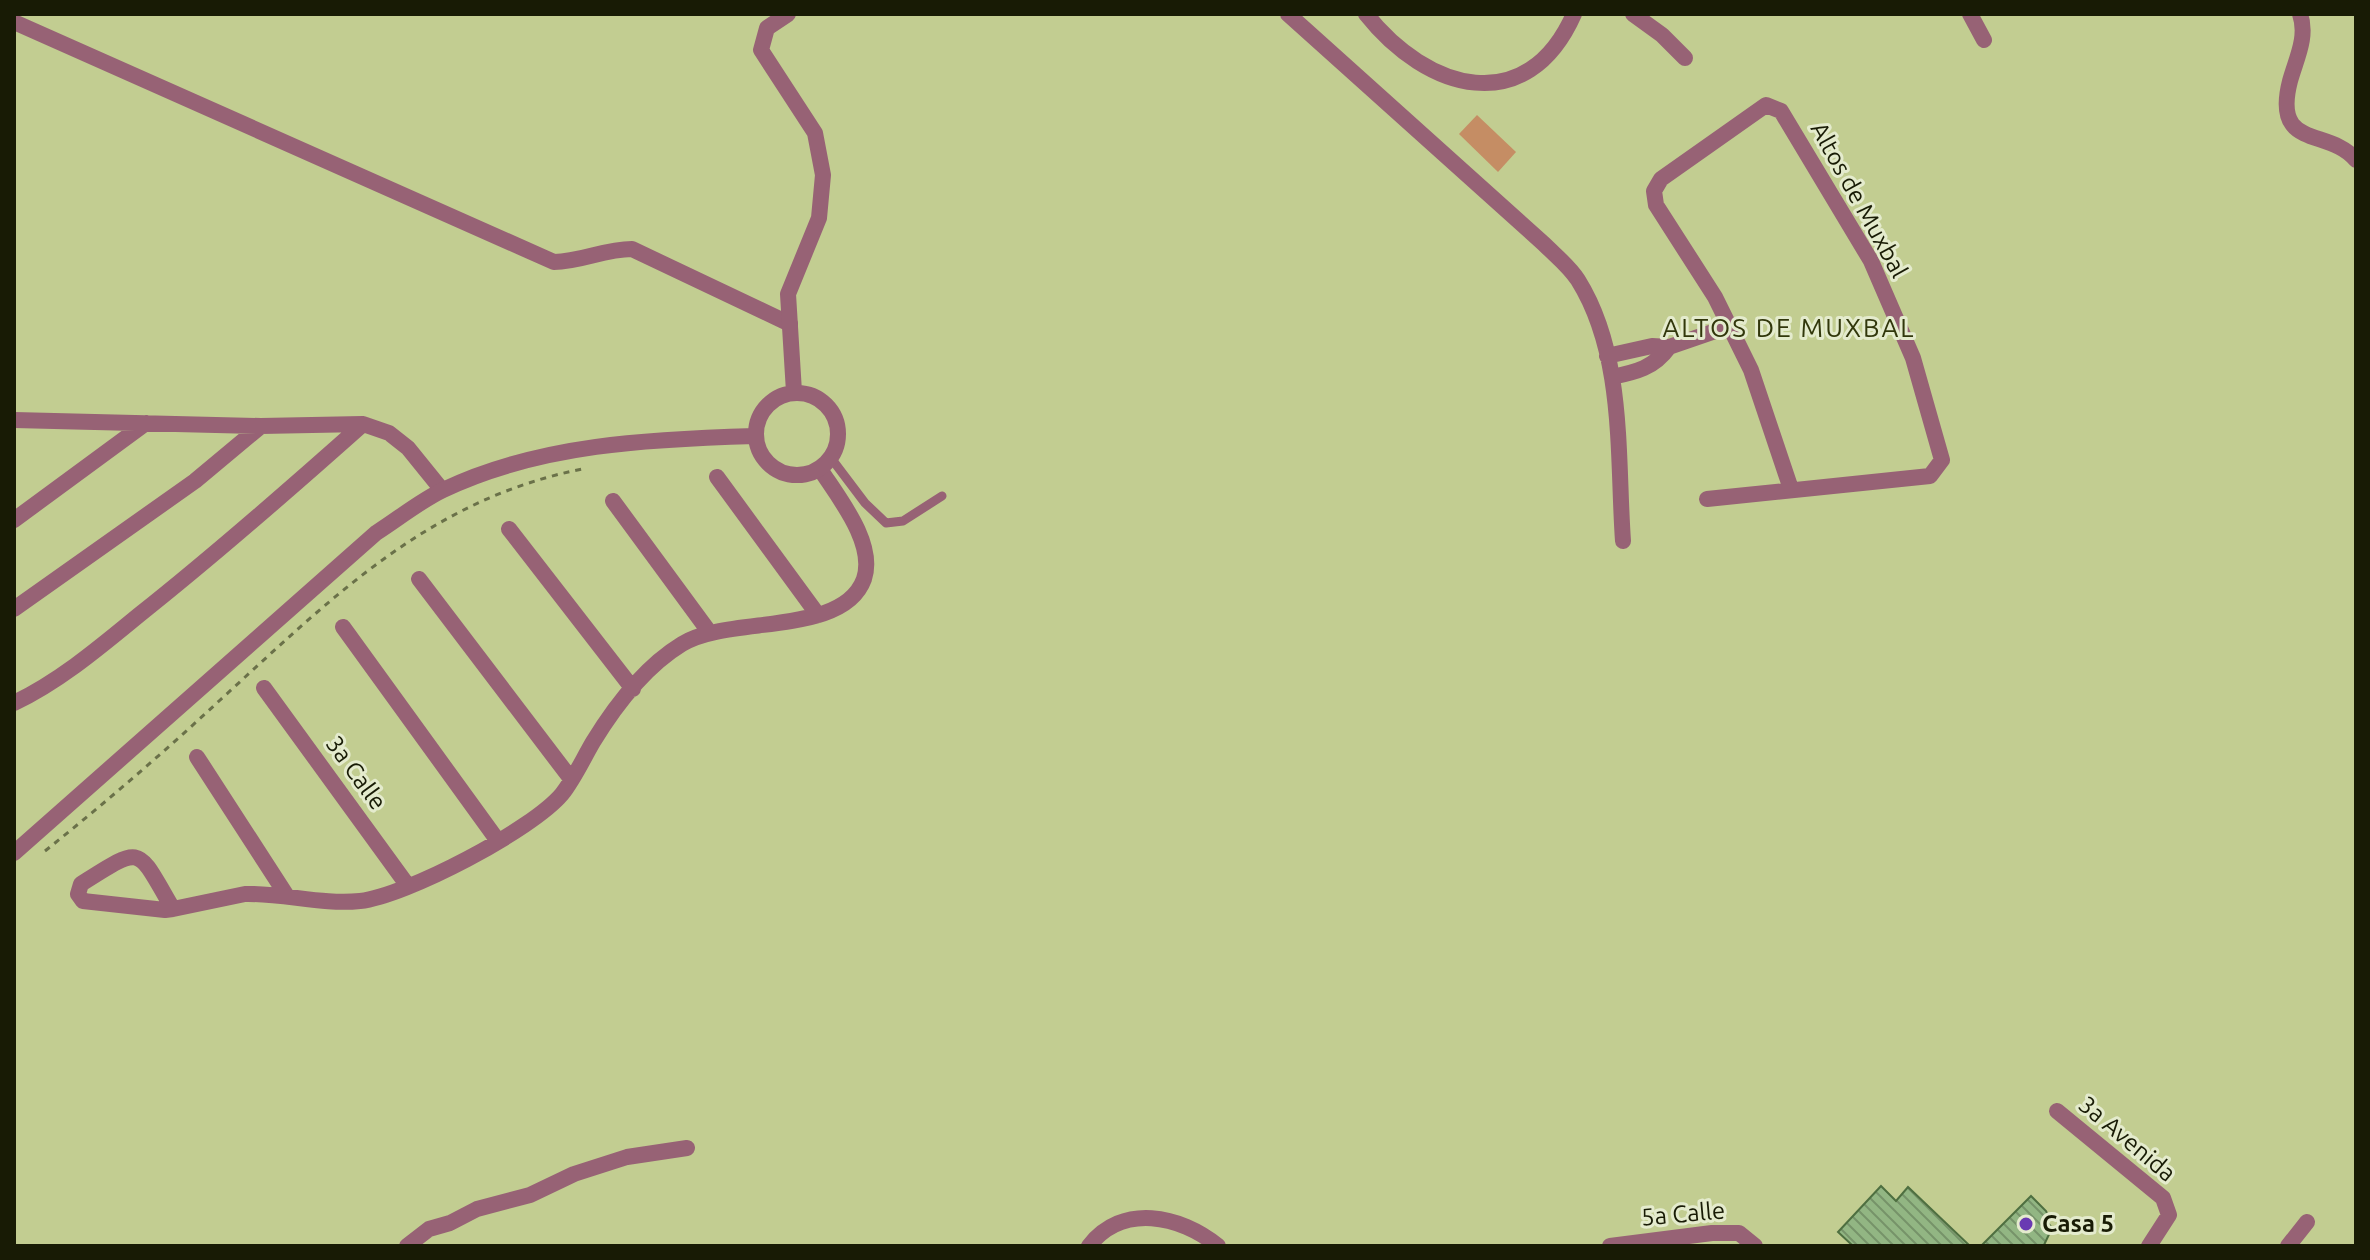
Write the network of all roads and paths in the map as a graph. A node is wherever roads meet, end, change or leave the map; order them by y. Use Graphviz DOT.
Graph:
graph roads {
  1 [pos="788,14"];
  2 [pos="1288,14"];
  3 [pos="1366,14"];
  4 [pos="1574,14"];
  5 [pos="1633,14"];
  6 [pos="1970,14"];
  7 [pos="2300,14"];
  8 [pos="14,22"];
  9 [pos="1984,40"];
  10 [pos="1685,58"];
  11 [pos="2356,160"];
  12 [pos="790,324"];
  13 [pos="1730,326"];
  14 [pos="1669,347"];
  15 [pos="1607,356"];
  16 [pos="1612,377"];
  17 [pos="794,392"];
  18 [pos="16,421"];
  19 [pos="146,423"];
  20 [pos="363,424"];
  21 [pos="261,426"];
  22 [pos="755,436"];
  23 [pos="826,464"];
  24 [pos="593,467"];
  25 [pos="717,477"];
  26 [pos="1791,489"];
  27 [pos="442,490"];
  28 [pos="942,496"];
  29 [pos="1707,499"];
  30 [pos="613,501"];
  31 [pos="14,520"];
  32 [pos="509,529"];
  33 [pos="1623,541"];
  34 [pos="419,579"];
  35 [pos="14,609"];
  36 [pos="818,615"];
  37 [pos="343,627"];
  38 [pos="710,633"];
  39 [pos="264,688"];
  40 [pos="633,689"];
  41 [pos="14,703"];
  42 [pos="197,757"];
  43 [pos="571,779"];
  44 [pos="498,841"];
  45 [pos="14,853"];
  46 [pos="38,857"];
  47 [pos="408,886"];
  48 [pos="287,896"];
  49 [pos="173,909"];
  50 [pos="2057,1111"];
  51 [pos="687,1148"];
  52 [pos="2307,1222"];
  53 [pos="407,1246"];
  54 [pos="1089,1246"];
  55 [pos="1218,1246"];
  56 [pos="1610,1246"];
  57 [pos="1755,1246"];
  58 [pos="2149,1246"];
  59 [pos="2288,1246"];
  1 -- 12 [label="street"];
  2 -- 15 [label="street"];
  3 -- 4 [label="street"];
  5 -- 10 [label="street"];
  6 -- 9 [label="street"];
  7 -- 11 [label="street"];
  8 -- 12 [label="street"];
  12 -- 17 [label="street"];
  13 -- 14 [label="street"];
  13 -- 26 [label="street, Altos de Muxbal"];
  13 -- 26 [label="street, Altos de Muxbal"];
  14 -- 15 [label="street"];
  14 -- 16 [label="street"];
  15 -- 16 [label="street"];
  16 -- 33 [label="street"];
  17 -- 22 [label="street"];
  17 -- 23 [label="street"];
  18 -- 19 [label="street"];
  19 -- 21 [label="street"];
  19 -- 31 [label="street"];
  20 -- 21 [label="street"];
  20 -- 27 [label="street"];
  20 -- 41 [label="street"];
  21 -- 35 [label="street"];
  22 -- 23 [label="street"];
  22 -- 27 [label="street"];
  23 -- 28 [label="lane"];
  23 -- 36 [label="street"];
  24 -- 46 [label="path"];
  25 -- 36 [label="street"];
  26 -- 29 [label="street, Altos de Muxbal"];
  27 -- 45 [label="street"];
  30 -- 38 [label="street"];
  32 -- 40 [label="street"];
  34 -- 43 [label="street"];
  36 -- 38 [label="street"];
  37 -- 44 [label="street"];
  38 -- 40 [label="street"];
  39 -- 47 [label="street, 3a Calle"];
  40 -- 43 [label="street"];
  42 -- 48 [label="street"];
  43 -- 44 [label="street"];
  44 -- 47 [label="street"];
  47 -- 48 [label="street"];
  48 -- 49 [label="street"];
  49 -- 49 [label="street"];
  50 -- 58 [label="street, 3a Avenida"];
  51 -- 53 [label="street"];
  52 -- 59 [label="street"];
  54 -- 55 [label="street"];
  56 -- 57 [label="street, 5a Calle"];
}
